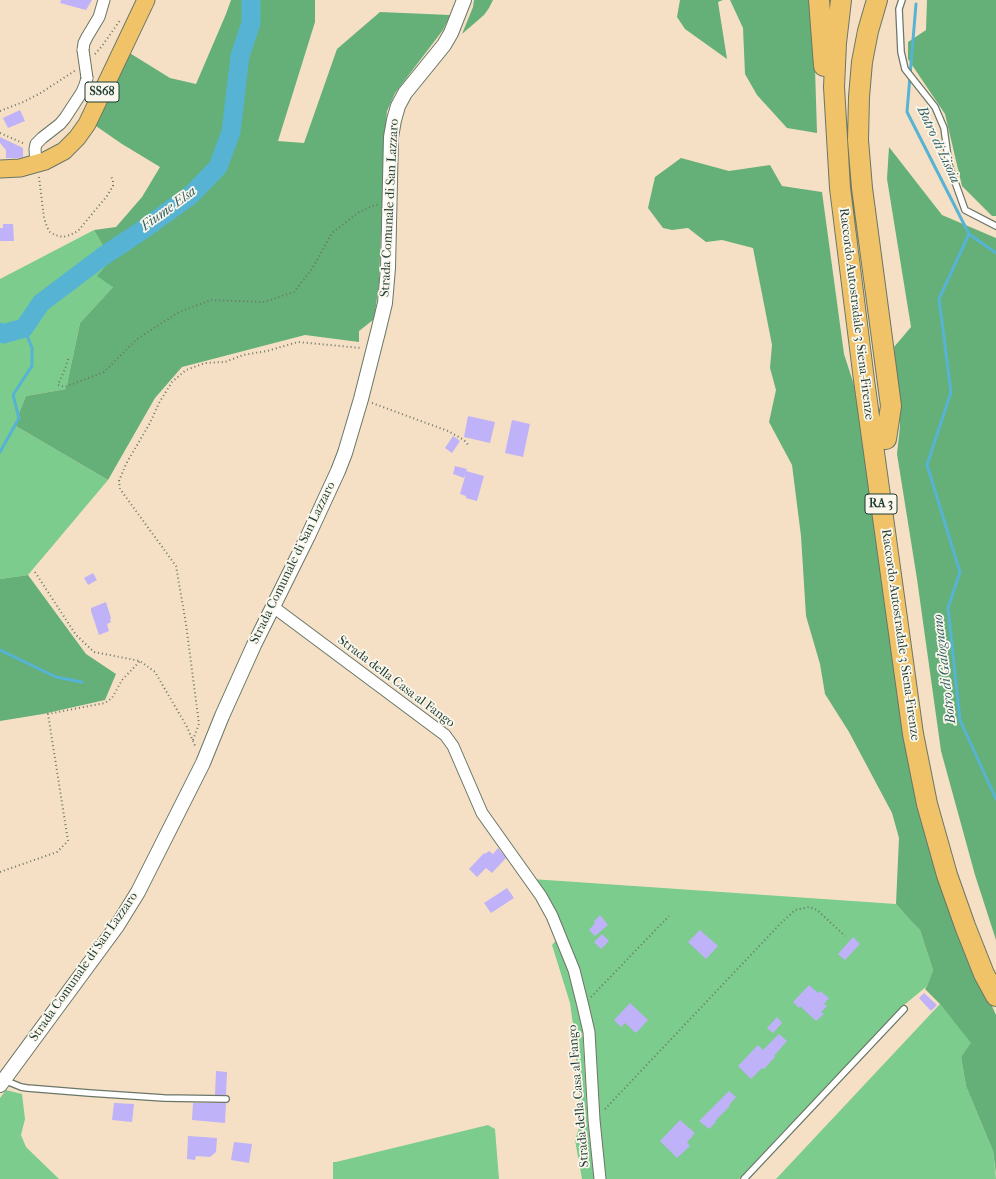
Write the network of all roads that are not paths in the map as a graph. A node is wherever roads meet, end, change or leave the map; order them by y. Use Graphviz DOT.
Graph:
graph roads {
  1 [pos="104,0"];
  2 [pos="146,0"];
  3 [pos="464,0"];
  4 [pos="819,0"];
  5 [pos="841,0"];
  6 [pos="852,0"];
  7 [pos="877,0"];
  8 [pos="902,0"];
  9 [pos="36,156"];
  10 [pos="0,169"];
  11 [pos="996,226"];
  12 [pos="864,380"];
  13 [pos="886,438"];
  14 [pos="272,606"];
  15 [pos="996,965"];
  16 [pos="996,996"];
  17 [pos="904,1009"];
  18 [pos="2,1082"];
  19 [pos="226,1099"];
  20 [pos="600,1179"];
  21 [pos="744,1179"];
  1 -- 9 [label="street, bridge"];
  2 -- 9 [label="main road, SS68"];
  3 -- 14 [label="street, Strada Comunale di San Lazzaro"];
  4 -- 12 [label="highway"];
  5 -- 12 [label="highway, Raccordo Autostradale 3 Siena-Firenze / RA 3"];
  6 -- 13 [label="highway, Raccordo Autostradale 3 Siena-Firenze / RA 3"];
  7 -- 13 [label="highway"];
  8 -- 11 [label="lane"];
  9 -- 10 [label="main road, SS68"];
  12 -- 16 [label="highway, Raccordo Autostradale 3 Siena-Firenze / RA 3"];
  13 -- 15 [label="highway, Raccordo Autostradale 3 Siena-Firenze / RA 3"];
  14 -- 18 [label="street, Strada Comunale di San Lazzaro"];
  14 -- 20 [label="street, Strada della Casa al Fango"];
  17 -- 21 [label="lane"];
  18 -- 19 [label="lane"];
}
